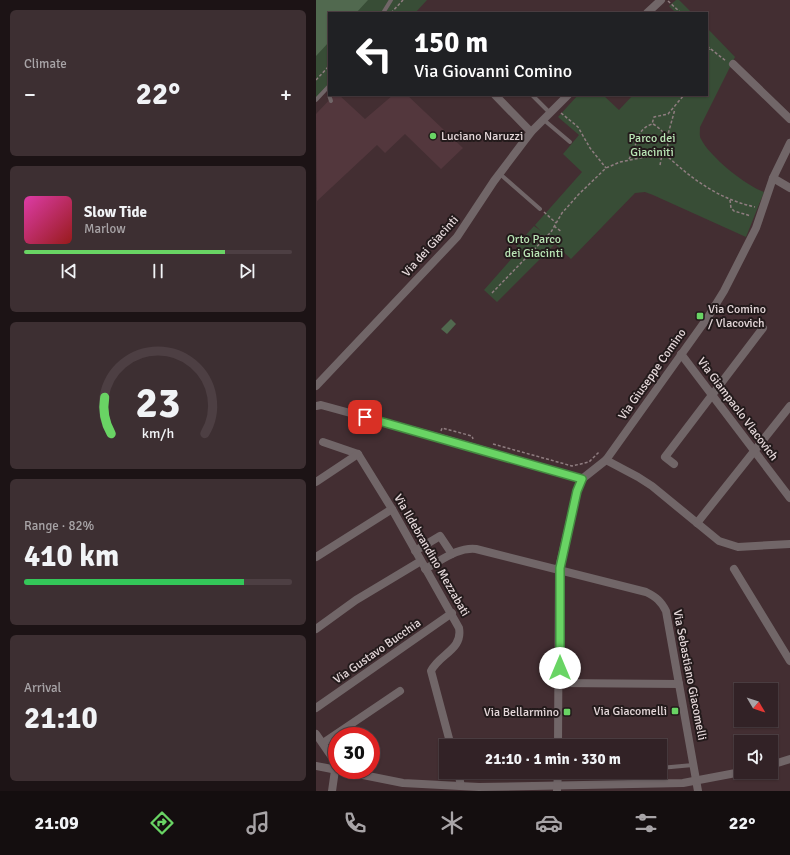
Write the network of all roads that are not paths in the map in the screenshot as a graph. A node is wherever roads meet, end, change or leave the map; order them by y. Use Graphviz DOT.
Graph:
graph roads {
  1 [pos="391,0"];
  2 [pos="661,0"];
  3 [pos="383,12"];
  4 [pos="648,12"];
  5 [pos="733,64"];
  6 [pos="328,87"];
  7 [pos="329,96"];
  8 [pos="496,96"];
  9 [pos="533,96"];
  10 [pos="567,96"];
  11 [pos="316,100"];
  12 [pos="331,101"];
  13 [pos="550,114"];
  14 [pos="790,120"];
  15 [pos="531,132"];
  16 [pos="570,142"];
  17 [pos="790,143"];
  18 [pos="500,173"];
  19 [pos="774,178"];
  20 [pos="790,188"];
  21 [pos="542,211"];
  22 [pos="763,328"];
  23 [pos="681,354"];
  24 [pos="316,386"];
  25 [pos="711,395"];
  26 [pos="316,406"];
  27 [pos="790,406"];
  28 [pos="323,442"];
  29 [pos="755,452"];
  30 [pos="358,454"];
  31 [pos="606,460"];
  32 [pos="674,464"];
  33 [pos="582,479"];
  34 [pos="316,482"];
  35 [pos="790,498"];
  36 [pos="392,509"];
  37 [pos="697,523"];
  38 [pos="790,544"];
  39 [pos="415,550"];
  40 [pos="452,554"];
  41 [pos="316,557"];
  42 [pos="421,561"];
  43 [pos="560,568"];
  44 [pos="734,569"];
  45 [pos="425,570"];
  46 [pos="452,614"];
  47 [pos="316,629"];
  48 [pos="790,661"];
  49 [pos="560,683"];
  50 [pos="679,684"];
  51 [pos="400,691"];
  52 [pos="316,708"];
  53 [pos="316,734"];
  54 [pos="449,739"];
  55 [pos="558,739"];
  56 [pos="323,743"];
  57 [pos="328,750"];
  58 [pos="790,759"];
  59 [pos="778,763"];
  60 [pos="694,764"];
  61 [pos="316,766"];
  62 [pos="667,767"];
  63 [pos="328,768"];
  64 [pos="734,773"];
  65 [pos="380,778"];
  66 [pos="335,779"];
  67 [pos="460,779"];
  68 [pos="558,779"];
  69 [pos="697,781"];
  70 [pos="461,786"];
  71 [pos="440,788"];
  72 [pos="479,789"];
  73 [pos="557,789"];
  74 [pos="332,791"];
  75 [pos="698,791"];
  1 -- 3 [label="lane"];
  2 -- 4 [label="street"];
  5 -- 14 [label="street"];
  6 -- 11 [label="lane"];
  7 -- 12 [label="lane"];
  8 -- 15 [label="street"];
  9 -- 13 [label="lane"];
  10 -- 13 [label="street, Via dei Giacinti"];
  13 -- 15 [label="street, Via dei Giacinti"];
  13 -- 16 [label="lane"];
  15 -- 18 [label="street, Via dei Giacinti"];
  17 -- 19 [label="street, Via Giuseppe Comino"];
  18 -- 21 [label="lane"];
  18 -- 24 [label="street, Via dei Giacinti"];
  19 -- 20 [label="street"];
  19 -- 23 [label="street, Via Giuseppe Comino"];
  22 -- 25 [label="street"];
  23 -- 25 [label="street, Via Giampaolo Vlacovich"];
  23 -- 31 [label="street, Via Giuseppe Comino"];
  25 -- 29 [label="street, Via Giampaolo Vlacovich"];
  25 -- 32 [label="street"];
  26 -- 33 [label="street"];
  27 -- 29 [label="street"];
  28 -- 30 [label="street"];
  29 -- 35 [label="street, Via Giampaolo Vlacovich"];
  29 -- 37 [label="street"];
  30 -- 34 [label="street"];
  30 -- 36 [label="street, Via Ildebrandino Mezzabati"];
  31 -- 33 [label="street, Via Giuseppe Comino"];
  31 -- 37 [label="street"];
  33 -- 43 [label="street"];
  36 -- 39 [label="street, Via Ildebrandino Mezzabati"];
  36 -- 41 [label="street"];
  37 -- 38 [label="street"];
  39 -- 40 [label="street"];
  39 -- 42 [label="street, Via Ildebrandino Mezzabati"];
  40 -- 43 [label="street, Via Sebastiano Giacomelli"];
  40 -- 45 [label="street, Via Sebastiano Giacomelli"];
  42 -- 45 [label="street, Via Ildebrandino Mezzabati"];
  42 -- 47 [label="street"];
  43 -- 49 [label="street"];
  43 -- 50 [label="street, Via Sebastiano Giacomelli"];
  44 -- 48 [label="street"];
  45 -- 46 [label="street, Via Ildebrandino Mezzabati"];
  46 -- 52 [label="street, Via Gustavo Bucchia"];
  46 -- 54 [label="street, Via Ildebrandino Mezzabati"];
  49 -- 50 [label="street"];
  49 -- 55 [label="street"];
  50 -- 60 [label="street, Via Sebastiano Giacomelli"];
  51 -- 56 [label="street"];
  53 -- 56 [label="street"];
  56 -- 57 [label="street"];
  58 -- 59 [label="street"];
  60 -- 62 [label="lane"];
  60 -- 69 [label="street, Via Sebastiano Giacomelli"];
  61 -- 63 [label="street"];
  64 -- 69 [label="street"];
  65 -- 71 [label="street"];
  66 -- 74 [label="street"];
  67 -- 70 [label="street"];
  68 -- 73 [label="street"];
  69 -- 73 [label="street"];
  69 -- 75 [label="street, Via Sebastiano Giacomelli"];
  70 -- 71 [label="street"];
  70 -- 72 [label="street"];
  72 -- 73 [label="street"];
}
